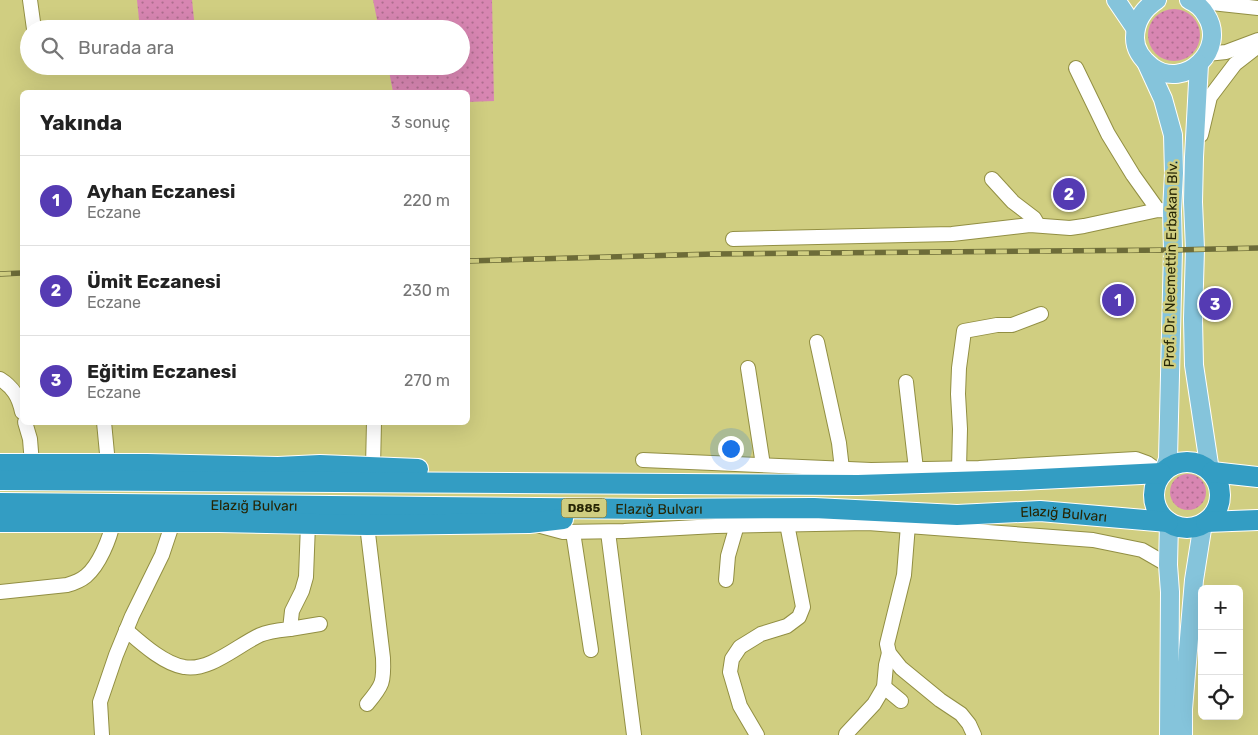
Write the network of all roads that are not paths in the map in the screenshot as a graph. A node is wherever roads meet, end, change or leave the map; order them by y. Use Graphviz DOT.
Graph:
graph roads {
  1 [pos="30,0"];
  2 [pos="1116,0"];
  3 [pos="1157,0"];
  4 [pos="1191,1"];
  5 [pos="1258,8"];
  6 [pos="33,20"];
  7 [pos="1135,28"];
  8 [pos="1258,40"];
  9 [pos="1258,46"];
  10 [pos="1203,59"];
  11 [pos="1146,62"];
  12 [pos="1076,68"];
  13 [pos="1194,157"];
  14 [pos="992,179"];
  15 [pos="1165,210"];
  16 [pos="1038,226"];
  17 [pos="734,239"];
  18 [pos="1040,314"];
  19 [pos="817,342"];
  20 [pos="748,368"];
  21 [pos="0,378"];
  22 [pos="906,382"];
  23 [pos="20,404"];
  24 [pos="26,425"];
  25 [pos="104,425"];
  26 [pos="374,425"];
  27 [pos="643,460"];
  28 [pos="0,464"];
  29 [pos="32,464"];
  30 [pos="108,464"];
  31 [pos="763,465"];
  32 [pos="374,467"];
  33 [pos="959,468"];
  34 [pos="842,469"];
  35 [pos="916,469"];
  36 [pos="1162,472"];
  37 [pos="1211,472"];
  38 [pos="1258,477"];
  39 [pos="0,480"];
  40 [pos="527,483"];
  41 [pos="0,503"];
  42 [pos="655,509"];
  43 [pos="1258,520"];
  44 [pos="0,522"];
  45 [pos="113,522"];
  46 [pos="173,522"];
  47 [pos="529,523"];
  48 [pos="1168,523"];
  49 [pos="1205,523"];
  50 [pos="308,524"];
  51 [pos="787,524"];
  52 [pos="367,525"];
  53 [pos="738,525"];
  54 [pos="908,525"];
  55 [pos="573,532"];
  56 [pos="608,532"];
  57 [pos="1168,565"];
  58 [pos="726,580"];
  59 [pos="0,592"];
  60 [pos="320,624"];
  61 [pos="290,628"];
  62 [pos="126,630"];
  63 [pos="591,650"];
  64 [pos="889,654"];
  65 [pos="884,687"];
  66 [pos="900,701"];
  67 [pos="366,704"];
  68 [pos="752,732"];
  69 [pos="846,734"];
  70 [pos="102,735"];
  71 [pos="634,735"];
  72 [pos="974,735"];
  73 [pos="1168,735"];
  74 [pos="1183,735"];
  1 -- 6 [label="street"];
  2 -- 7 [label="main road"];
  3 -- 7 [label="main road"];
  4 -- 5 [label="street"];
  4 -- 10 [label="main road, Prof. Dr. Necmettin Erbakan Blv."];
  7 -- 11 [label="main road, Prof. Dr. Necmettin Erbakan Blv."];
  8 -- 10 [label="street"];
  9 -- 13 [label="street"];
  10 -- 11 [label="main road"];
  10 -- 13 [label="main road, Prof. Dr. Necmettin Erbakan Blv."];
  11 -- 15 [label="main road, Prof. Dr. Necmettin Erbakan Blv."];
  12 -- 15 [label="street"];
  13 -- 37 [label="main road, Prof. Dr. Necmettin Erbakan Blv."];
  14 -- 16 [label="street"];
  15 -- 16 [label="street"];
  15 -- 36 [label="main road, Prof. Dr. Necmettin Erbakan Blv."];
  16 -- 17 [label="street"];
  18 -- 33 [label="street"];
  19 -- 34 [label="street"];
  20 -- 31 [label="street"];
  21 -- 23 [label="street"];
  22 -- 35 [label="street"];
  24 -- 29 [label="street"];
  25 -- 30 [label="street"];
  26 -- 32 [label="street"];
  27 -- 31 [label="street"];
  28 -- 29 [label="highway"];
  29 -- 30 [label="highway"];
  30 -- 32 [label="highway"];
  31 -- 34 [label="street"];
  32 -- 40 [label="highway"];
  33 -- 35 [label="street"];
  33 -- 36 [label="street"];
  34 -- 35 [label="street"];
  36 -- 37 [label="highway"];
  36 -- 40 [label="highway, Elazığ Bulvarı / D885"];
  36 -- 48 [label="highway"];
  37 -- 38 [label="highway"];
  37 -- 49 [label="highway"];
  39 -- 40 [label="highway, Elazığ Bulvarı / D885"];
  41 -- 42 [label="highway, Elazığ Bulvarı / D885"];
  42 -- 47 [label="highway"];
  42 -- 48 [label="highway, Elazığ Bulvarı / D885"];
  43 -- 49 [label="highway"];
  44 -- 45 [label="highway"];
  45 -- 46 [label="highway"];
  45 -- 59 [label="street"];
  46 -- 50 [label="highway"];
  46 -- 62 [label="street"];
  47 -- 52 [label="highway"];
  47 -- 55 [label="street"];
  48 -- 49 [label="highway"];
  48 -- 57 [label="main road"];
  49 -- 74 [label="main road"];
  50 -- 52 [label="highway"];
  50 -- 61 [label="street"];
  51 -- 53 [label="street"];
  51 -- 54 [label="street"];
  51 -- 68 [label="street"];
  52 -- 67 [label="street"];
  53 -- 56 [label="street"];
  53 -- 58 [label="street"];
  54 -- 57 [label="street"];
  54 -- 64 [label="street"];
  55 -- 56 [label="street"];
  55 -- 63 [label="street"];
  56 -- 71 [label="street"];
  57 -- 73 [label="main road"];
  60 -- 61 [label="street"];
  61 -- 62 [label="street"];
  62 -- 70 [label="street"];
  64 -- 65 [label="street"];
  64 -- 72 [label="street"];
  65 -- 66 [label="street"];
  65 -- 69 [label="street"];
}
